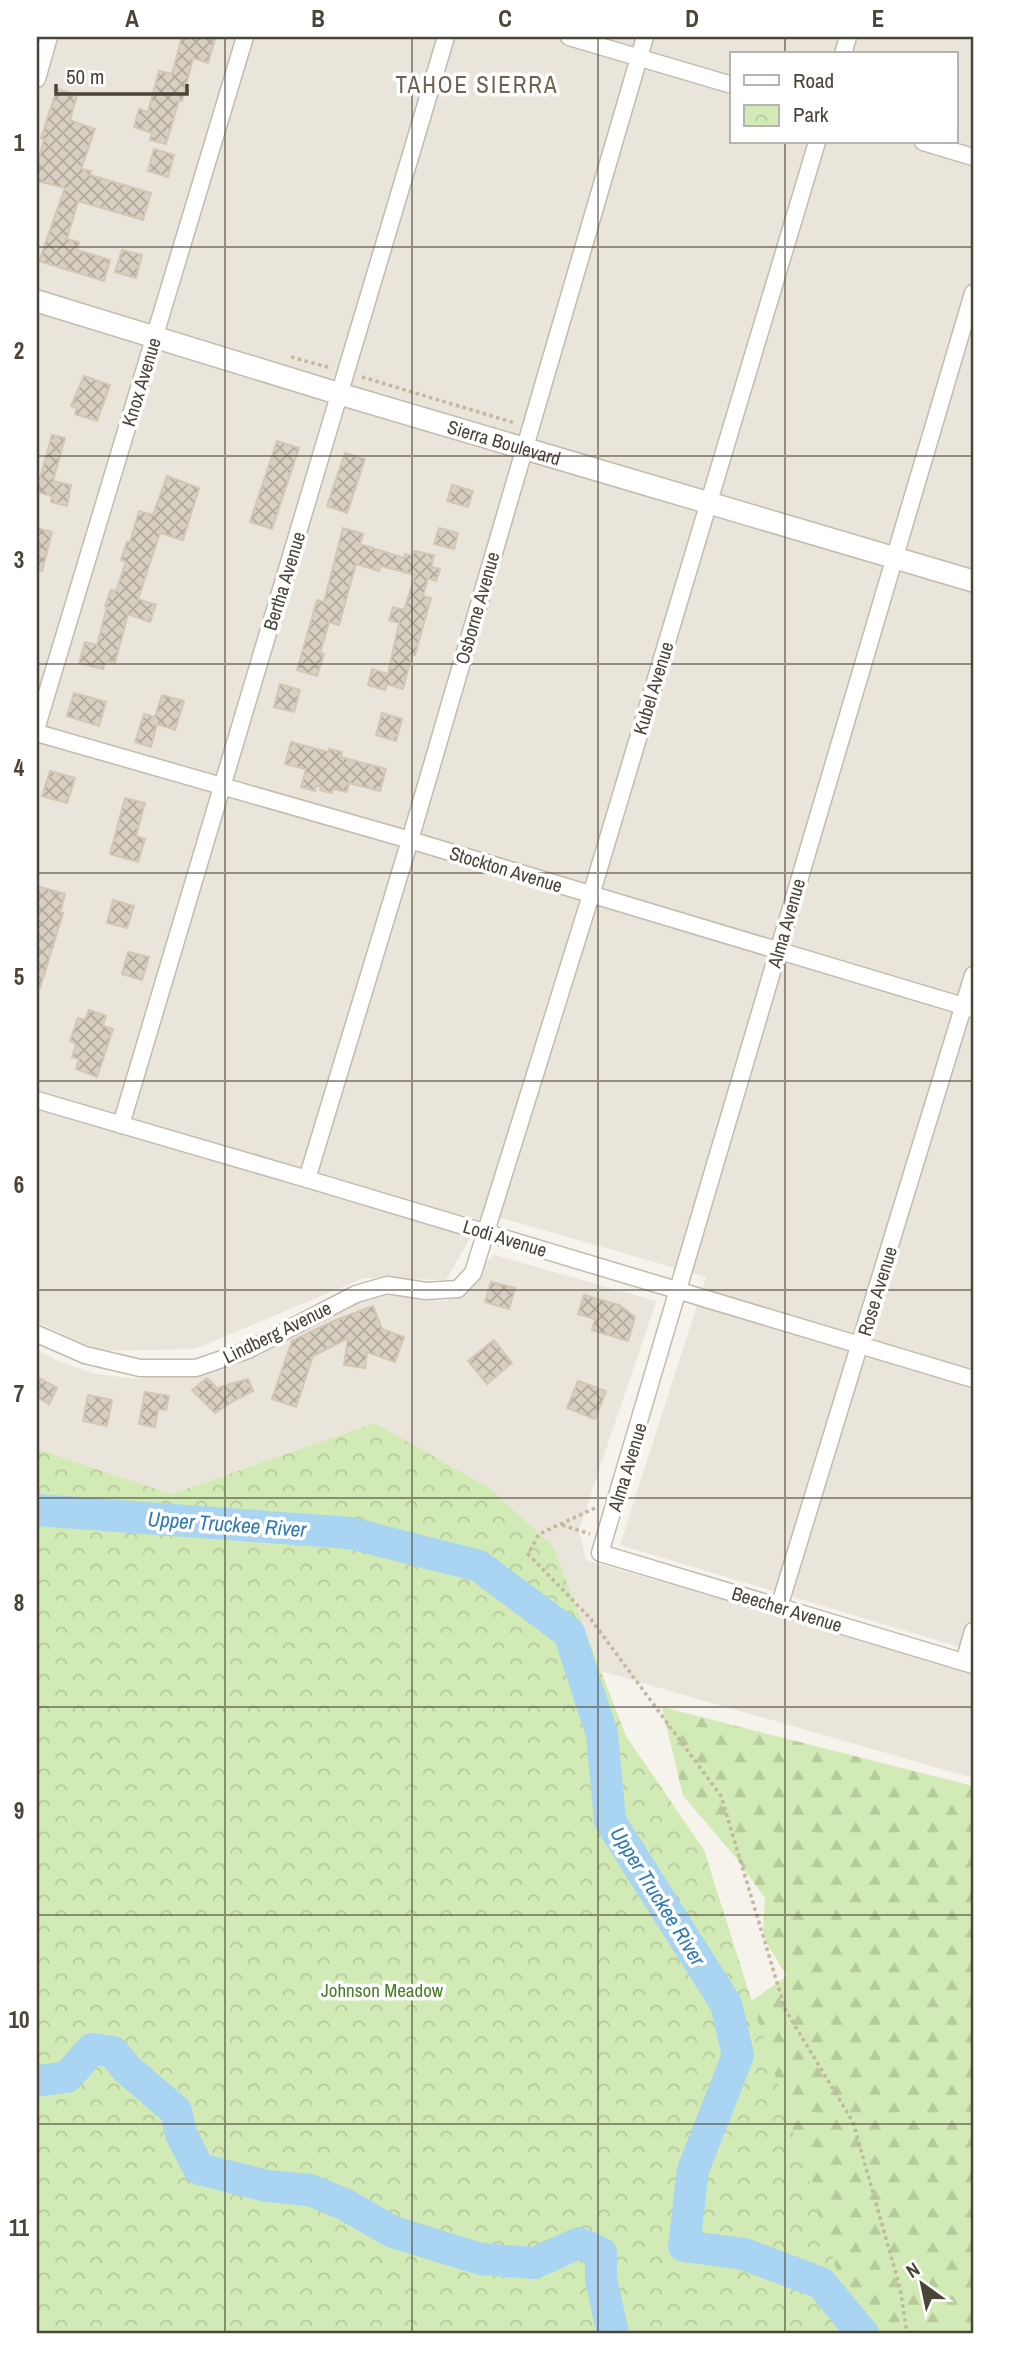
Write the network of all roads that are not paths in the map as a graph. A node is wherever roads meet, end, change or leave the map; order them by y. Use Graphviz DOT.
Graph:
graph roads {
  1 [pos="49,37"];
  2 [pos="245,37"];
  3 [pos="446,37"];
  4 [pos="569,37"];
  5 [pos="645,37"];
  6 [pos="639,58"];
  7 [pos="37,79"];
  8 [pos="730,84"];
  9 [pos="816,144"];
  10 [pos="930,144"];
  11 [pos="973,157"];
  12 [pos="973,293"];
  13 [pos="37,301"];
  14 [pos="155,337"];
  15 [pos="341,394"];
  16 [pos="524,448"];
  17 [pos="708,503"];
  18 [pos="894,557"];
  19 [pos="973,581"];
  20 [pos="37,726"];
  21 [pos="37,733"];
  22 [pos="222,785"];
  23 [pos="410,840"];
  24 [pos="591,895"];
  25 [pos="778,951"];
  26 [pos="973,975"];
  27 [pos="969,1008"];
  28 [pos="37,1100"];
  29 [pos="121,1125"];
  30 [pos="307,1178"];
  31 [pos="485,1233"];
  32 [pos="679,1290"];
  33 [pos="37,1334"];
  34 [pos="861,1343"];
  35 [pos="973,1379"];
  36 [pos="603,1546"];
  37 [pos="779,1607"];
  38 [pos="973,1630"];
  39 [pos="968,1663"];
  1 -- 7 [label="street"];
  2 -- 14 [label="street, Knox Avenue"];
  3 -- 15 [label="street, Bertha Avenue"];
  4 -- 6 [label="street"];
  5 -- 6 [label="street, Osborne Avenue"];
  6 -- 8 [label="street"];
  6 -- 16 [label="street, Osborne Avenue"];
  9 -- 17 [label="street, Kubel Avenue"];
  10 -- 11 [label="street"];
  12 -- 18 [label="street, Alma Avenue"];
  13 -- 14 [label="street, Sierra Boulevard"];
  14 -- 15 [label="street, Sierra Boulevard"];
  14 -- 20 [label="street, Knox Avenue"];
  15 -- 16 [label="street, Sierra Boulevard"];
  15 -- 22 [label="street, Bertha Avenue"];
  16 -- 17 [label="street, Sierra Boulevard"];
  16 -- 23 [label="street, Osborne Avenue"];
  17 -- 18 [label="street, Sierra Boulevard"];
  17 -- 24 [label="street, Kubel Avenue"];
  18 -- 19 [label="street, Sierra Boulevard"];
  18 -- 25 [label="street, Alma Avenue"];
  21 -- 22 [label="street, Stockton Avenue"];
  22 -- 23 [label="street, Stockton Avenue"];
  22 -- 29 [label="street, Bertha Avenue"];
  23 -- 24 [label="street, Stockton Avenue"];
  23 -- 30 [label="street, Osborne Avenue"];
  24 -- 25 [label="street, Stockton Avenue"];
  24 -- 31 [label="street, Kubel Avenue"];
  25 -- 27 [label="street, Stockton Avenue"];
  25 -- 32 [label="street, Alma Avenue"];
  26 -- 27 [label="street, Rose Avenue"];
  27 -- 34 [label="street, Rose Avenue"];
  28 -- 29 [label="street, Lodi Avenue"];
  29 -- 30 [label="street, Lodi Avenue"];
  30 -- 31 [label="street, Lodi Avenue"];
  31 -- 32 [label="street, Lodi Avenue"];
  31 -- 33 [label="street, Lindberg Avenue"];
  32 -- 34 [label="street, Lodi Avenue"];
  32 -- 36 [label="street, Alma Avenue"];
  34 -- 35 [label="street, Lodi Avenue"];
  34 -- 37 [label="street, Rose Avenue"];
  36 -- 37 [label="street, Beecher Avenue"];
  37 -- 39 [label="street, Beecher Avenue"];
  38 -- 39 [label="street"];
}
